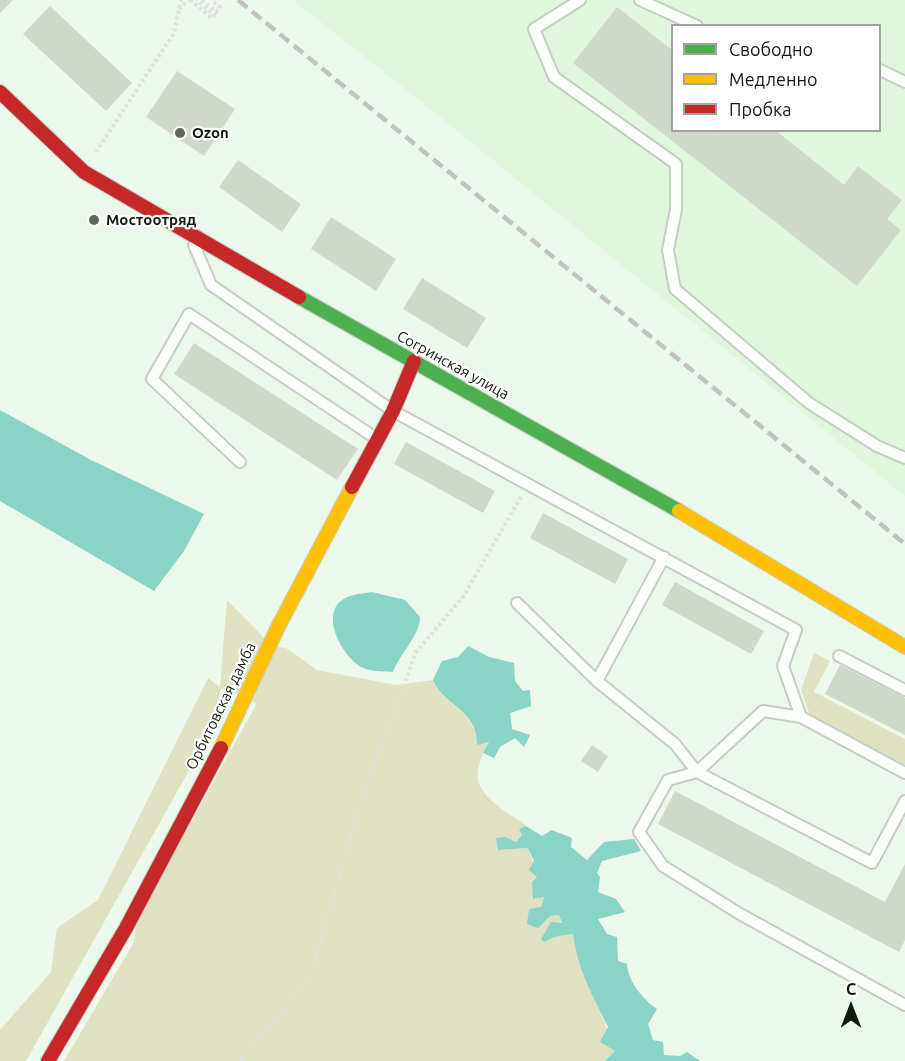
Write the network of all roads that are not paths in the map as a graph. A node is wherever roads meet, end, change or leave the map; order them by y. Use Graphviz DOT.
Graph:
graph roads {
  1 [pos="580,0"];
  2 [pos="639,0"];
  3 [pos="693,24"];
  4 [pos="881,71"];
  5 [pos="905,82"];
  6 [pos="0,92"];
  7 [pos="189,233"];
  8 [pos="414,362"];
  9 [pos="393,411"];
  10 [pos="378,439"];
  11 [pos="905,458"];
  12 [pos="240,462"];
  13 [pos="664,556"];
  14 [pos="517,603"];
  15 [pos="905,647"];
  16 [pos="839,656"];
  17 [pos="597,681"];
  18 [pos="905,690"];
  19 [pos="801,717"];
  20 [pos="697,772"];
  21 [pos="905,773"];
  22 [pos="905,801"];
  23 [pos="905,1005"];
  24 [pos="48,1061"];
  1 -- 11 [label="lane"];
  2 -- 3 [label="lane"];
  4 -- 5 [label="lane"];
  6 -- 7 [label="street, Согринская улица"];
  7 -- 8 [label="street, Согринская улица"];
  7 -- 9 [label="lane"];
  8 -- 9 [label="street, Орбитовская дамба"];
  8 -- 15 [label="street, Согринская улица"];
  9 -- 10 [label="street, Орбитовская дамба"];
  9 -- 13 [label="lane"];
  10 -- 12 [label="lane"];
  10 -- 24 [label="street, Орбитовская дамба"];
  13 -- 17 [label="lane"];
  13 -- 19 [label="lane"];
  14 -- 17 [label="lane"];
  16 -- 18 [label="lane"];
  17 -- 20 [label="lane"];
  19 -- 20 [label="lane"];
  19 -- 21 [label="lane"];
  20 -- 22 [label="lane"];
  20 -- 23 [label="lane"];
}
